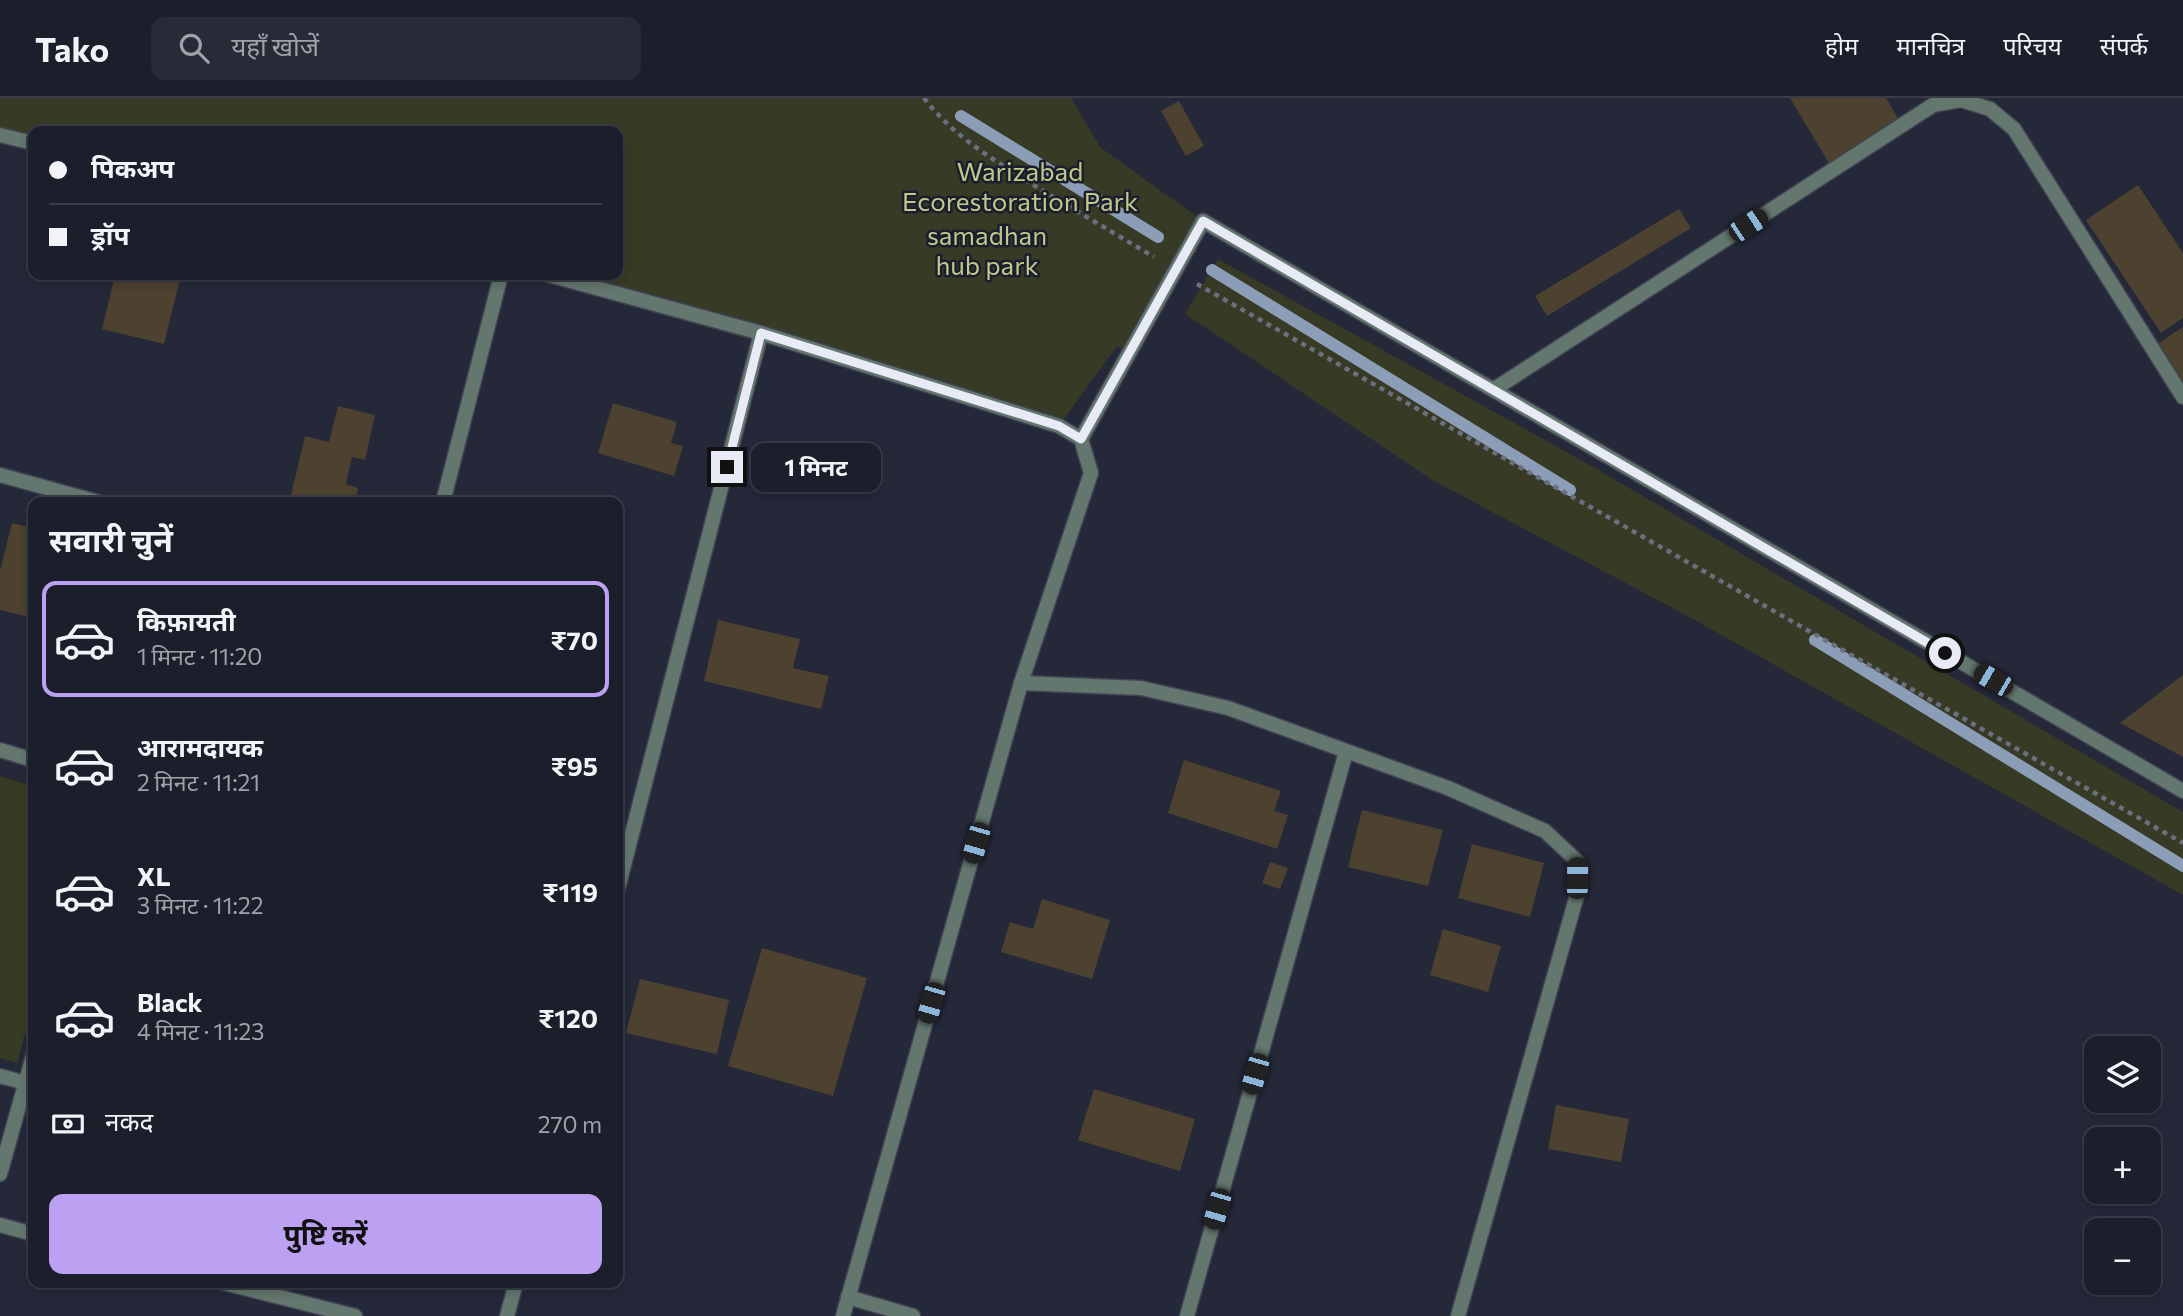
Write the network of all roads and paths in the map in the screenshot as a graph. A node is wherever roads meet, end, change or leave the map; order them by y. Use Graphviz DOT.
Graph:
graph roads {
  1 [pos="923,98"];
  2 [pos="0,135"];
  3 [pos="28,142"];
  4 [pos="1153,256"];
  5 [pos="500,280"];
  6 [pos="567,280"];
  7 [pos="1200,286"];
  8 [pos="761,333"];
  9 [pos="1493,390"];
  10 [pos="2183,397"];
  11 [pos="1081,439"];
  12 [pos="0,475"];
  13 [pos="80,497"];
  14 [pos="444,497"];
  15 [pos="1021,682"];
  16 [pos="0,750"];
  17 [pos="1346,752"];
  18 [pos="28,758"];
  19 [pos="2183,791"];
  20 [pos="2183,843"];
  21 [pos="623,869"];
  22 [pos="28,1075"];
  23 [pos="0,1076"];
  24 [pos="26,1083"];
  25 [pos="0,1174"];
  26 [pos="0,1226"];
  27 [pos="28,1233"];
  28 [pos="253,1288"];
  29 [pos="515,1288"];
  30 [pos="848,1297"];
  31 [pos="355,1316"];
  32 [pos="507,1316"];
  33 [pos="843,1316"];
  34 [pos="912,1316"];
  35 [pos="1187,1316"];
  36 [pos="1458,1316"];
  1 -- 4 [label="path"];
  2 -- 3 [label="street"];
  5 -- 14 [label="street"];
  6 -- 8 [label="street"];
  7 -- 20 [label="path"];
  8 -- 11 [label="street"];
  8 -- 21 [label="street"];
  9 -- 10 [label="street"];
  9 -- 11 [label="street"];
  9 -- 19 [label="street"];
  11 -- 15 [label="street"];
  12 -- 13 [label="street"];
  15 -- 17 [label="street"];
  15 -- 30 [label="street"];
  16 -- 18 [label="street"];
  17 -- 35 [label="street"];
  17 -- 36 [label="street"];
  22 -- 24 [label="street"];
  23 -- 24 [label="street"];
  24 -- 25 [label="street"];
  26 -- 27 [label="street"];
  28 -- 31 [label="street"];
  29 -- 32 [label="street"];
  30 -- 33 [label="street"];
  30 -- 34 [label="street"];
}
